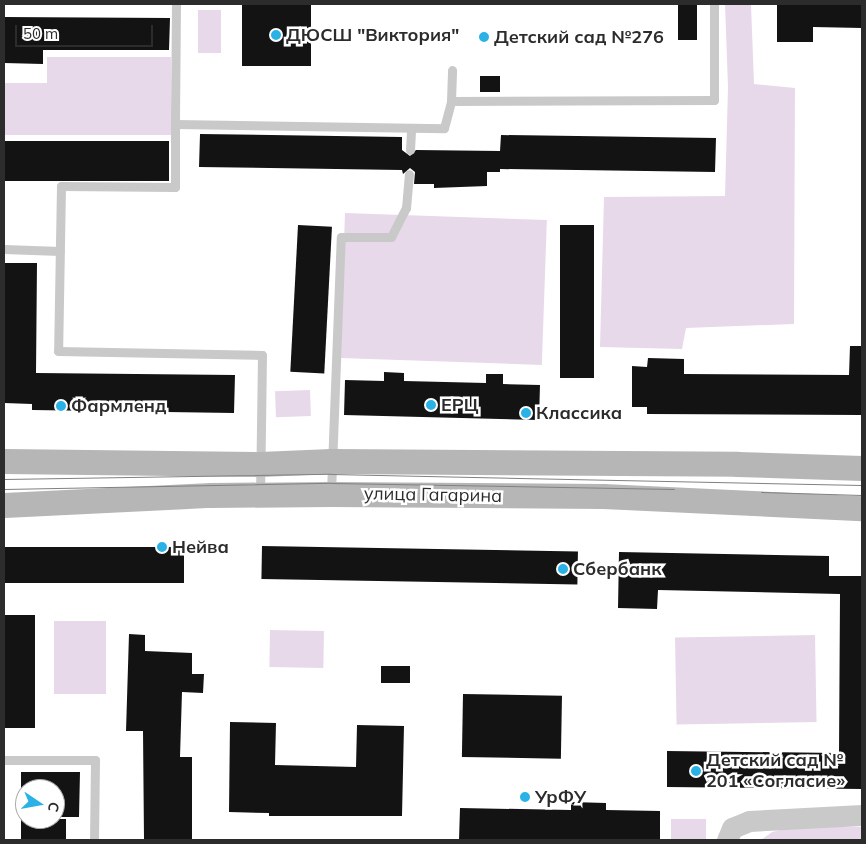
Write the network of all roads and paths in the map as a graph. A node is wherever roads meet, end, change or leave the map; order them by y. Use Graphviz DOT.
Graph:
graph roads {
  1 [pos="176,4"];
  2 [pos="714,4"];
  3 [pos="452,70"];
  4 [pos="451,101"];
  5 [pos="175,124"];
  6 [pos="411,128"];
  7 [pos="410,150"];
  8 [pos="409,174"];
  9 [pos="4,249"];
  10 [pos="60,250"];
  11 [pos="4,461"];
  12 [pos="331,461"];
  13 [pos="260,464"];
  14 [pos="862,468"];
  15 [pos="260,494"];
  16 [pos="331,494"];
  17 [pos="4,504"];
  18 [pos="862,508"];
  19 [pos="4,760"];
  20 [pos="862,816"];
  21 [pos="94,840"];
  22 [pos="727,840"];
  1 -- 5 [label="lane"];
  2 -- 4 [label="lane"];
  3 -- 4 [label="lane"];
  4 -- 6 [label="lane"];
  5 -- 6 [label="lane"];
  5 -- 10 [label="lane"];
  6 -- 7 [label="lane"];
  8 -- 12 [label="lane"];
  9 -- 10 [label="lane"];
  10 -- 13 [label="lane"];
  11 -- 13 [label="main road, улица Гагарина"];
  12 -- 13 [label="main road, улица Гагарина"];
  12 -- 14 [label="main road, улица Гагарина"];
  12 -- 16 [label="lane"];
  13 -- 15 [label="lane"];
  15 -- 16 [label="main road, улица Гагарина"];
  15 -- 17 [label="main road, улица Гагарина"];
  16 -- 18 [label="main road, улица Гагарина"];
  19 -- 21 [label="lane"];
  20 -- 22 [label="street"];
}
